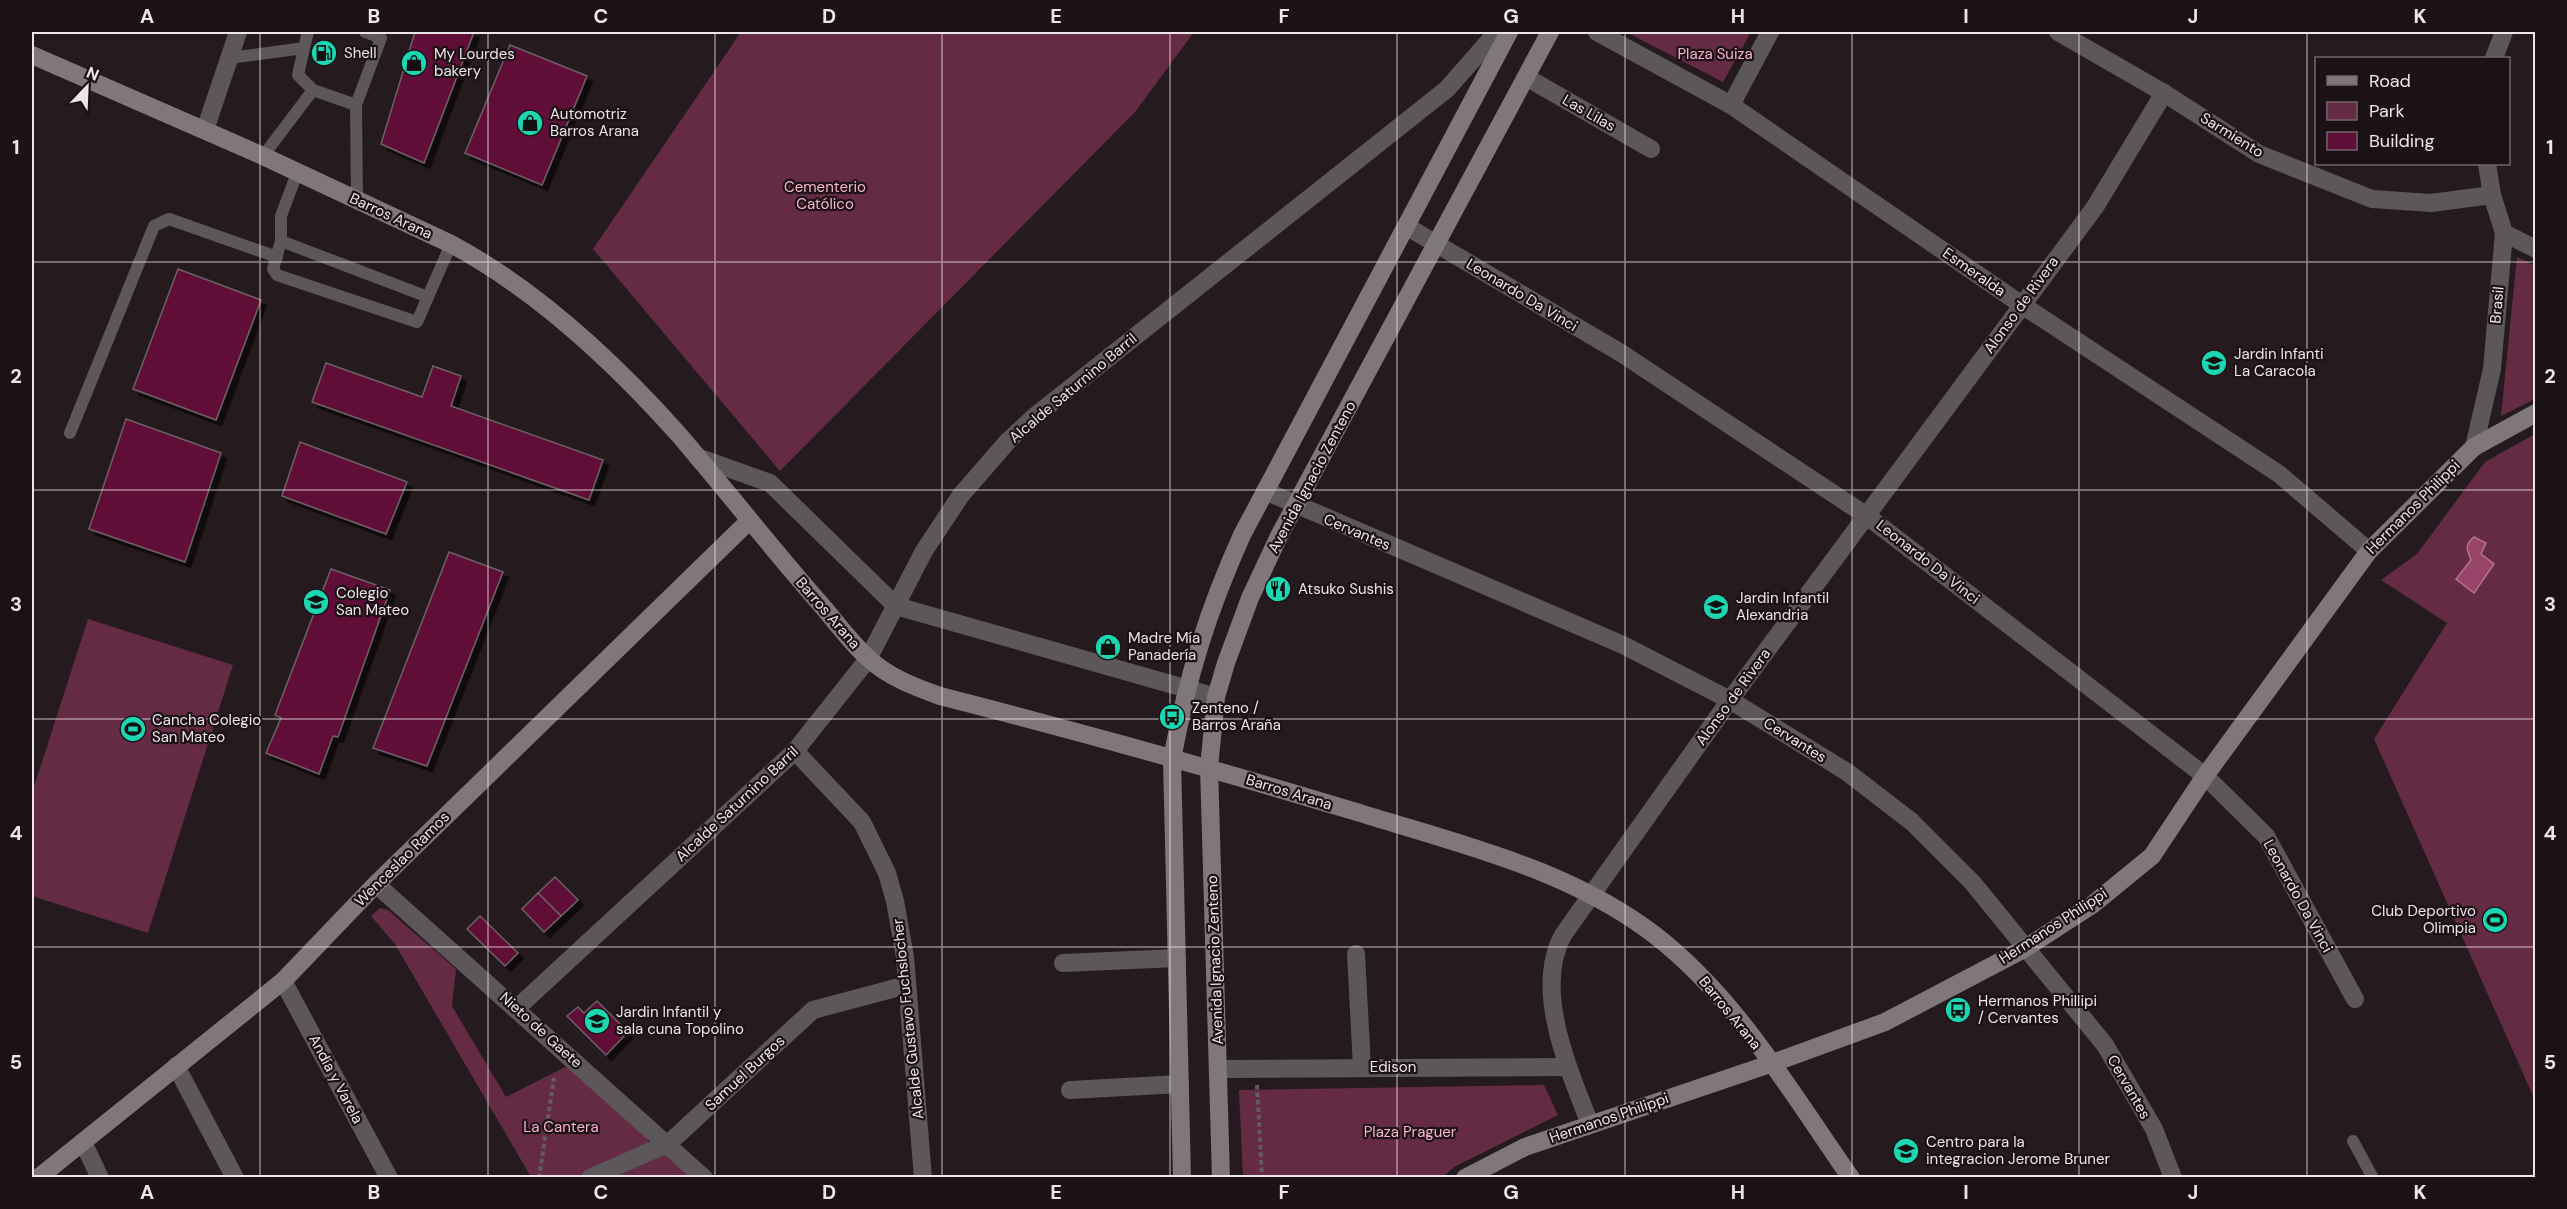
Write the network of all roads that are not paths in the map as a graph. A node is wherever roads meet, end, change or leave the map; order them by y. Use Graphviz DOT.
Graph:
graph roads {
  1 [pos="238,32"];
  2 [pos="308,32"];
  3 [pos="365,32"];
  4 [pos="1497,32"];
  5 [pos="1509,32"];
  6 [pos="1550,32"];
  7 [pos="1598,32"];
  8 [pos="1770,32"];
  9 [pos="2058,32"];
  10 [pos="2504,32"];
  11 [pos="304,48"];
  12 [pos="32,55"];
  13 [pos="2494,57"];
  14 [pos="230,58"];
  15 [pos="1526,77"];
  16 [pos="1448,88"];
  17 [pos="313,90"];
  18 [pos="2164,93"];
  19 [pos="356,105"];
  20 [pos="1731,105"];
  21 [pos="1464,116"];
  22 [pos="205,130"];
  23 [pos="1651,149"];
  24 [pos="263,156"];
  25 [pos="2487,165"];
  26 [pos="297,173"];
  27 [pos="2492,195"];
  28 [pos="357,200"];
  29 [pos="1406,226"];
  30 [pos="2504,233"];
  31 [pos="281,240"];
  32 [pos="1437,243"];
  33 [pos="451,244"];
  34 [pos="2535,249"];
  35 [pos="277,257"];
  36 [pos="428,297"];
  37 [pos="2022,304"];
  38 [pos="2535,413"];
  39 [pos="70,433"];
  40 [pos="2474,447"];
  41 [pos="697,457"];
  42 [pos="1265,491"];
  43 [pos="1296,506"];
  44 [pos="1867,516"];
  45 [pos="749,521"];
  46 [pos="2369,550"];
  47 [pos="896,606"];
  48 [pos="868,659"];
  49 [pos="1185,690"];
  50 [pos="1216,697"];
  51 [pos="1730,700"];
  52 [pos="795,751"];
  53 [pos="1172,759"];
  54 [pos="1209,767"];
  55 [pos="2205,776"];
  56 [pos="376,884"];
  57 [pos="1592,894"];
  58 [pos="2024,949"];
  59 [pos="1356,954"];
  60 [pos="1177,958"];
  61 [pos="1063,963"];
  62 [pos="283,981"];
  63 [pos="907,986"];
  64 [pos="2355,999"];
  65 [pos="517,1008"];
  66 [pos="1770,1064"];
  67 [pos="176,1066"];
  68 [pos="1362,1067"];
  69 [pos="1568,1067"];
  70 [pos="1218,1069"];
  71 [pos="1180,1084"];
  72 [pos="1070,1090"];
  73 [pos="1590,1124"];
  74 [pos="2353,1141"];
  75 [pos="83,1142"];
  76 [pos="669,1143"];
  77 [pos="38,1178"];
  78 [pos="100,1178"];
  79 [pos="235,1178"];
  80 [pos="389,1178"];
  81 [pos="590,1178"];
  82 [pos="704,1178"];
  83 [pos="923,1178"];
  84 [pos="1182,1178"];
  85 [pos="1221,1178"];
  86 [pos="1465,1178"];
  87 [pos="1851,1178"];
  88 [pos="2173,1178"];
  89 [pos="2373,1178"];
  1 -- 14 [label="street"];
  2 -- 11 [label="lane"];
  3 -- 19 [label="lane"];
  4 -- 16 [label="street, Alcalde Saturnino Barril"];
  5 -- 21 [label="street"];
  6 -- 15 [label="street, Avenida Ignacio Zenteno"];
  7 -- 20 [label="street, Esmeralda"];
  8 -- 20 [label="street"];
  9 -- 18 [label="street, Sarmiento"];
  10 -- 13 [label="street"];
  11 -- 14 [label="lane"];
  11 -- 17 [label="lane"];
  12 -- 22 [label="street, Barros Arana"];
  14 -- 22 [label="street"];
  15 -- 23 [label="street, Las Lilas"];
  15 -- 32 [label="street, Avenida Ignacio Zenteno"];
  16 -- 21 [label="street"];
  16 -- 47 [label="street, Alcalde Saturnino Barril"];
  17 -- 19 [label="lane"];
  17 -- 24 [label="lane"];
  18 -- 27 [label="street, Sarmiento"];
  18 -- 37 [label="street, Alonso de Rivera"];
  19 -- 28 [label="lane"];
  20 -- 37 [label="street, Esmeralda"];
  21 -- 29 [label="street"];
  22 -- 24 [label="street, Barros Arana"];
  24 -- 26 [label="street, Barros Arana"];
  25 -- 27 [label="street, Brasil"];
  26 -- 28 [label="street, Barros Arana"];
  26 -- 31 [label="lane"];
  27 -- 30 [label="street, Brasil"];
  28 -- 33 [label="street, Barros Arana"];
  29 -- 32 [label="street, Leonardo Da Vinci"];
  29 -- 42 [label="street"];
  30 -- 34 [label="street"];
  30 -- 40 [label="street, Brasil"];
  31 -- 35 [label="lane"];
  31 -- 36 [label="lane"];
  32 -- 43 [label="street, Avenida Ignacio Zenteno"];
  32 -- 44 [label="street, Leonardo Da Vinci"];
  33 -- 36 [label="lane"];
  33 -- 41 [label="street, Barros Arana"];
  35 -- 36 [label="lane"];
  35 -- 39 [label="lane"];
  37 -- 44 [label="street, Alonso de Rivera"];
  37 -- 46 [label="street, Esmeralda"];
  38 -- 40 [label="street, Hermanos Philippi"];
  40 -- 46 [label="street, Hermanos Philippi"];
  41 -- 45 [label="street, Barros Arana"];
  41 -- 47 [label="street, Barros Arana"];
  42 -- 43 [label="street, Cervantes"];
  42 -- 49 [label="street"];
  43 -- 50 [label="street, Avenida Ignacio Zenteno"];
  43 -- 51 [label="street, Cervantes"];
  44 -- 51 [label="street, Alonso de Rivera"];
  44 -- 55 [label="street, Leonardo Da Vinci"];
  45 -- 48 [label="street, Barros Arana"];
  45 -- 56 [label="street, Wenceslao Ramos"];
  46 -- 55 [label="street, Hermanos Philippi"];
  47 -- 48 [label="street, Alcalde Saturnino Barril"];
  47 -- 49 [label="street, Barros Arana"];
  48 -- 52 [label="street, Alcalde Saturnino Barril"];
  48 -- 53 [label="street, Barros Arana"];
  49 -- 50 [label="street, Barros Arana"];
  49 -- 53 [label="street"];
  50 -- 54 [label="street, Avenida Ignacio Zenteno"];
  51 -- 57 [label="street, Alonso de Rivera"];
  51 -- 58 [label="street, Cervantes"];
  52 -- 63 [label="street, Alcalde Gustavo Fuchslocher"];
  52 -- 65 [label="street, Alcalde Saturnino Barril"];
  53 -- 54 [label="street, Barros Arana"];
  53 -- 60 [label="street"];
  54 -- 57 [label="street, Barros Arana"];
  54 -- 70 [label="street, Avenida Ignacio Zenteno"];
  55 -- 58 [label="street, Hermanos Philippi"];
  55 -- 64 [label="street, Leonardo Da Vinci"];
  56 -- 62 [label="street, Wenceslao Ramos"];
  56 -- 65 [label="street, Nieto de Gaete"];
  57 -- 66 [label="street, Barros Arana"];
  57 -- 69 [label="street, Alonso de Rivera"];
  58 -- 66 [label="street, Hermanos Philippi"];
  58 -- 88 [label="street, Cervantes"];
  59 -- 68 [label="street"];
  60 -- 61 [label="street"];
  60 -- 71 [label="street"];
  62 -- 67 [label="street, Wenceslao Ramos"];
  62 -- 80 [label="street, Andía y Varela"];
  63 -- 76 [label="street, Samuel Burgos"];
  63 -- 83 [label="street, Alcalde Gustavo Fuchslocher"];
  65 -- 76 [label="street, Nieto de Gaete"];
  66 -- 73 [label="street, Hermanos Philippi"];
  66 -- 87 [label="street, Barros Arana"];
  67 -- 75 [label="street, Wenceslao Ramos"];
  67 -- 79 [label="street"];
  68 -- 69 [label="street, Edison"];
  68 -- 70 [label="street, Edison"];
  69 -- 73 [label="street, Alonso de Rivera"];
  70 -- 85 [label="street, Avenida Ignacio Zenteno"];
  71 -- 72 [label="street"];
  71 -- 84 [label="street"];
  73 -- 86 [label="street, Hermanos Philippi"];
  74 -- 89 [label="lane"];
  75 -- 77 [label="street, Wenceslao Ramos"];
  75 -- 78 [label="street"];
  76 -- 81 [label="street, Samuel Burgos"];
  76 -- 82 [label="street, Nieto de Gaete"];
}
